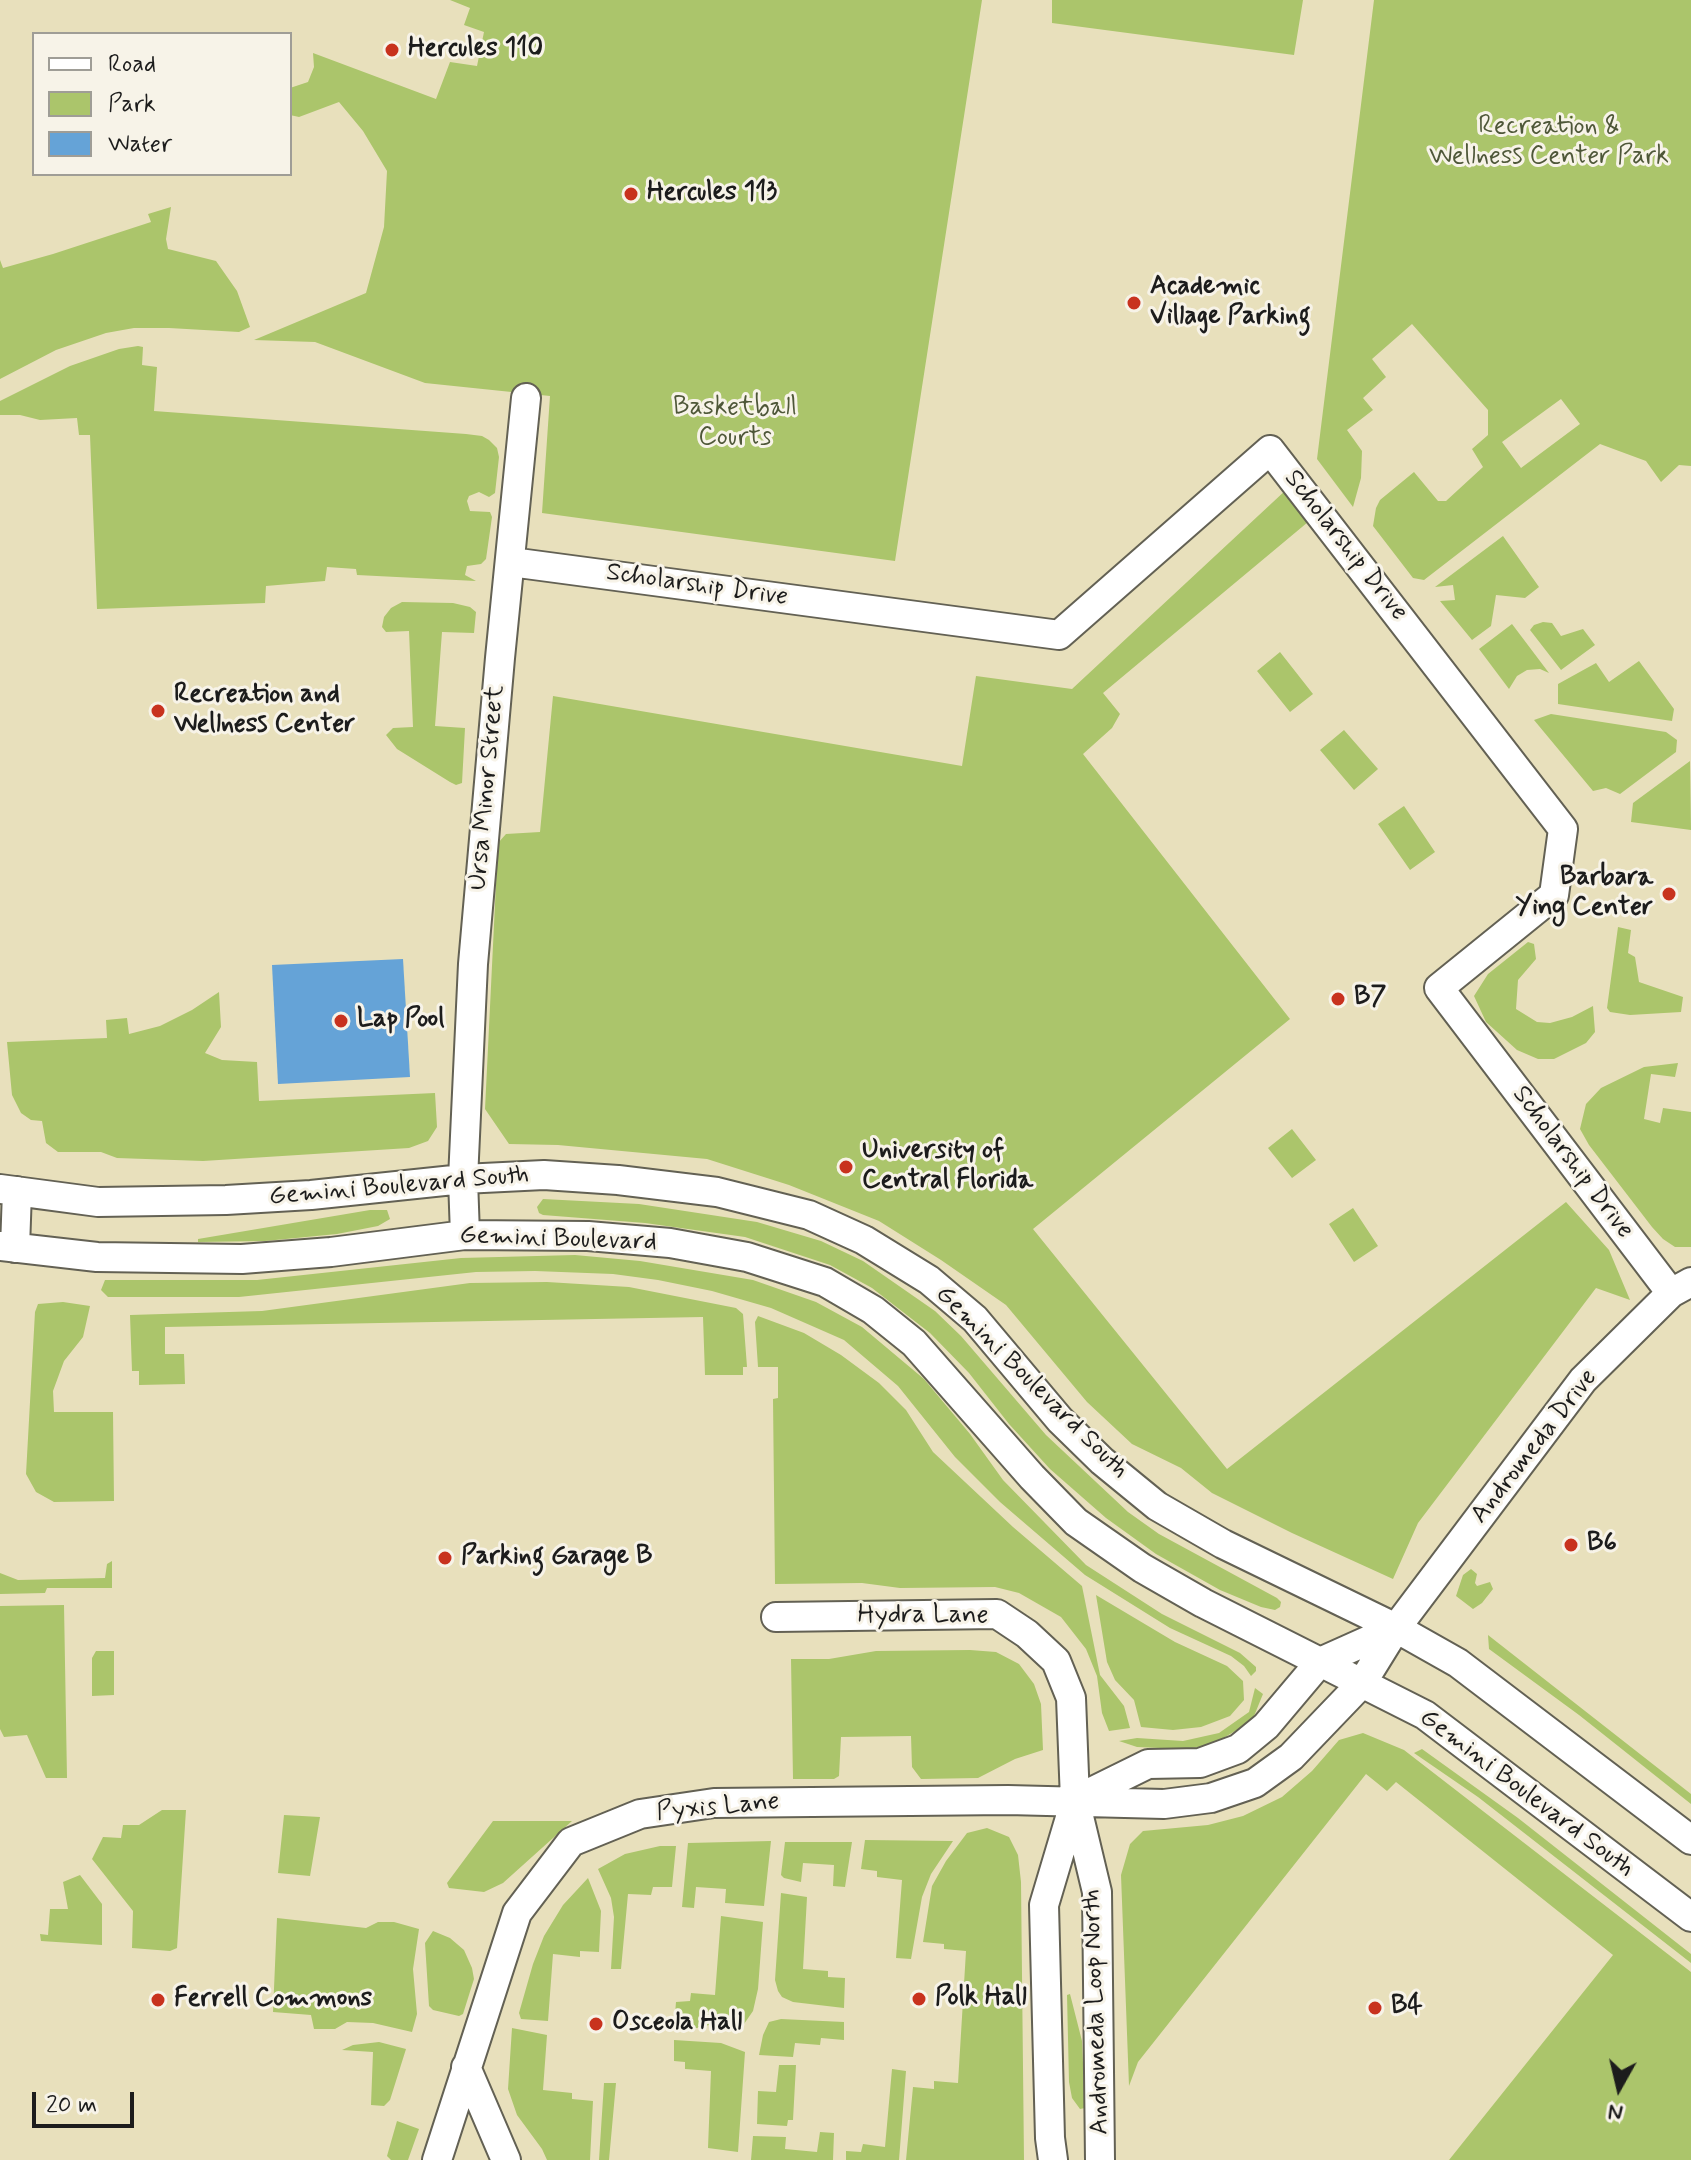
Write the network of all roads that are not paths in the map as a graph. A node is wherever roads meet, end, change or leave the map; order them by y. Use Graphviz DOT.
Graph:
graph roads {
  1 [pos="526,398"];
  2 [pos="511,562"];
  3 [pos="463,1179"];
  4 [pos="8,1190"];
  5 [pos="465,1235"];
  6 [pos="7,1247"];
  7 [pos="1681,1288"];
  8 [pos="1032,1477"];
  9 [pos="776,1617"];
  10 [pos="1396,1628"];
  11 [pos="1320,1662"];
  12 [pos="1362,1683"];
  13 [pos="1075,1800"];
  14 [pos="1691,1840"];
  15 [pos="1691,1917"];
  16 [pos="466,2067"];
  17 [pos="437,2160"];
  18 [pos="506,2160"];
  19 [pos="1053,2160"];
  20 [pos="1100,2160"];
  1 -- 2 [label="street, Ursa Minor Street"];
  2 -- 3 [label="street, Ursa Minor Street"];
  2 -- 7 [label="street, Scholarship Drive"];
  3 -- 4 [label="street, Gemini Boulevard South"];
  3 -- 5 [label="street, Ursa Minor Street"];
  3 -- 10 [label="street, Gemini Boulevard South"];
  4 -- 6 [label="street"];
  5 -- 6 [label="street, Gemini Boulevard"];
  5 -- 8 [label="street, Gemini Boulevard"];
  7 -- 10 [label="street, Andromeda Drive"];
  8 -- 11 [label="street, Gemini Boulevard South"];
  9 -- 13 [label="street, Hydra Lane"];
  10 -- 11 [label="street"];
  10 -- 12 [label="street, Andromeda Drive"];
  10 -- 14 [label="street, Gemini Boulevard South"];
  11 -- 12 [label="street, Gemini Boulevard South"];
  11 -- 13 [label="street, Pyxis Lane"];
  12 -- 13 [label="street, Pyxis Lane"];
  12 -- 15 [label="street, Gemini Boulevard South"];
  13 -- 16 [label="street, Pyxis Lane"];
  13 -- 19 [label="street, Andromeda Loop North"];
  13 -- 20 [label="street, Andromeda Loop North"];
  16 -- 17 [label="street, Pyxis Lane"];
  16 -- 18 [label="street"];
}
